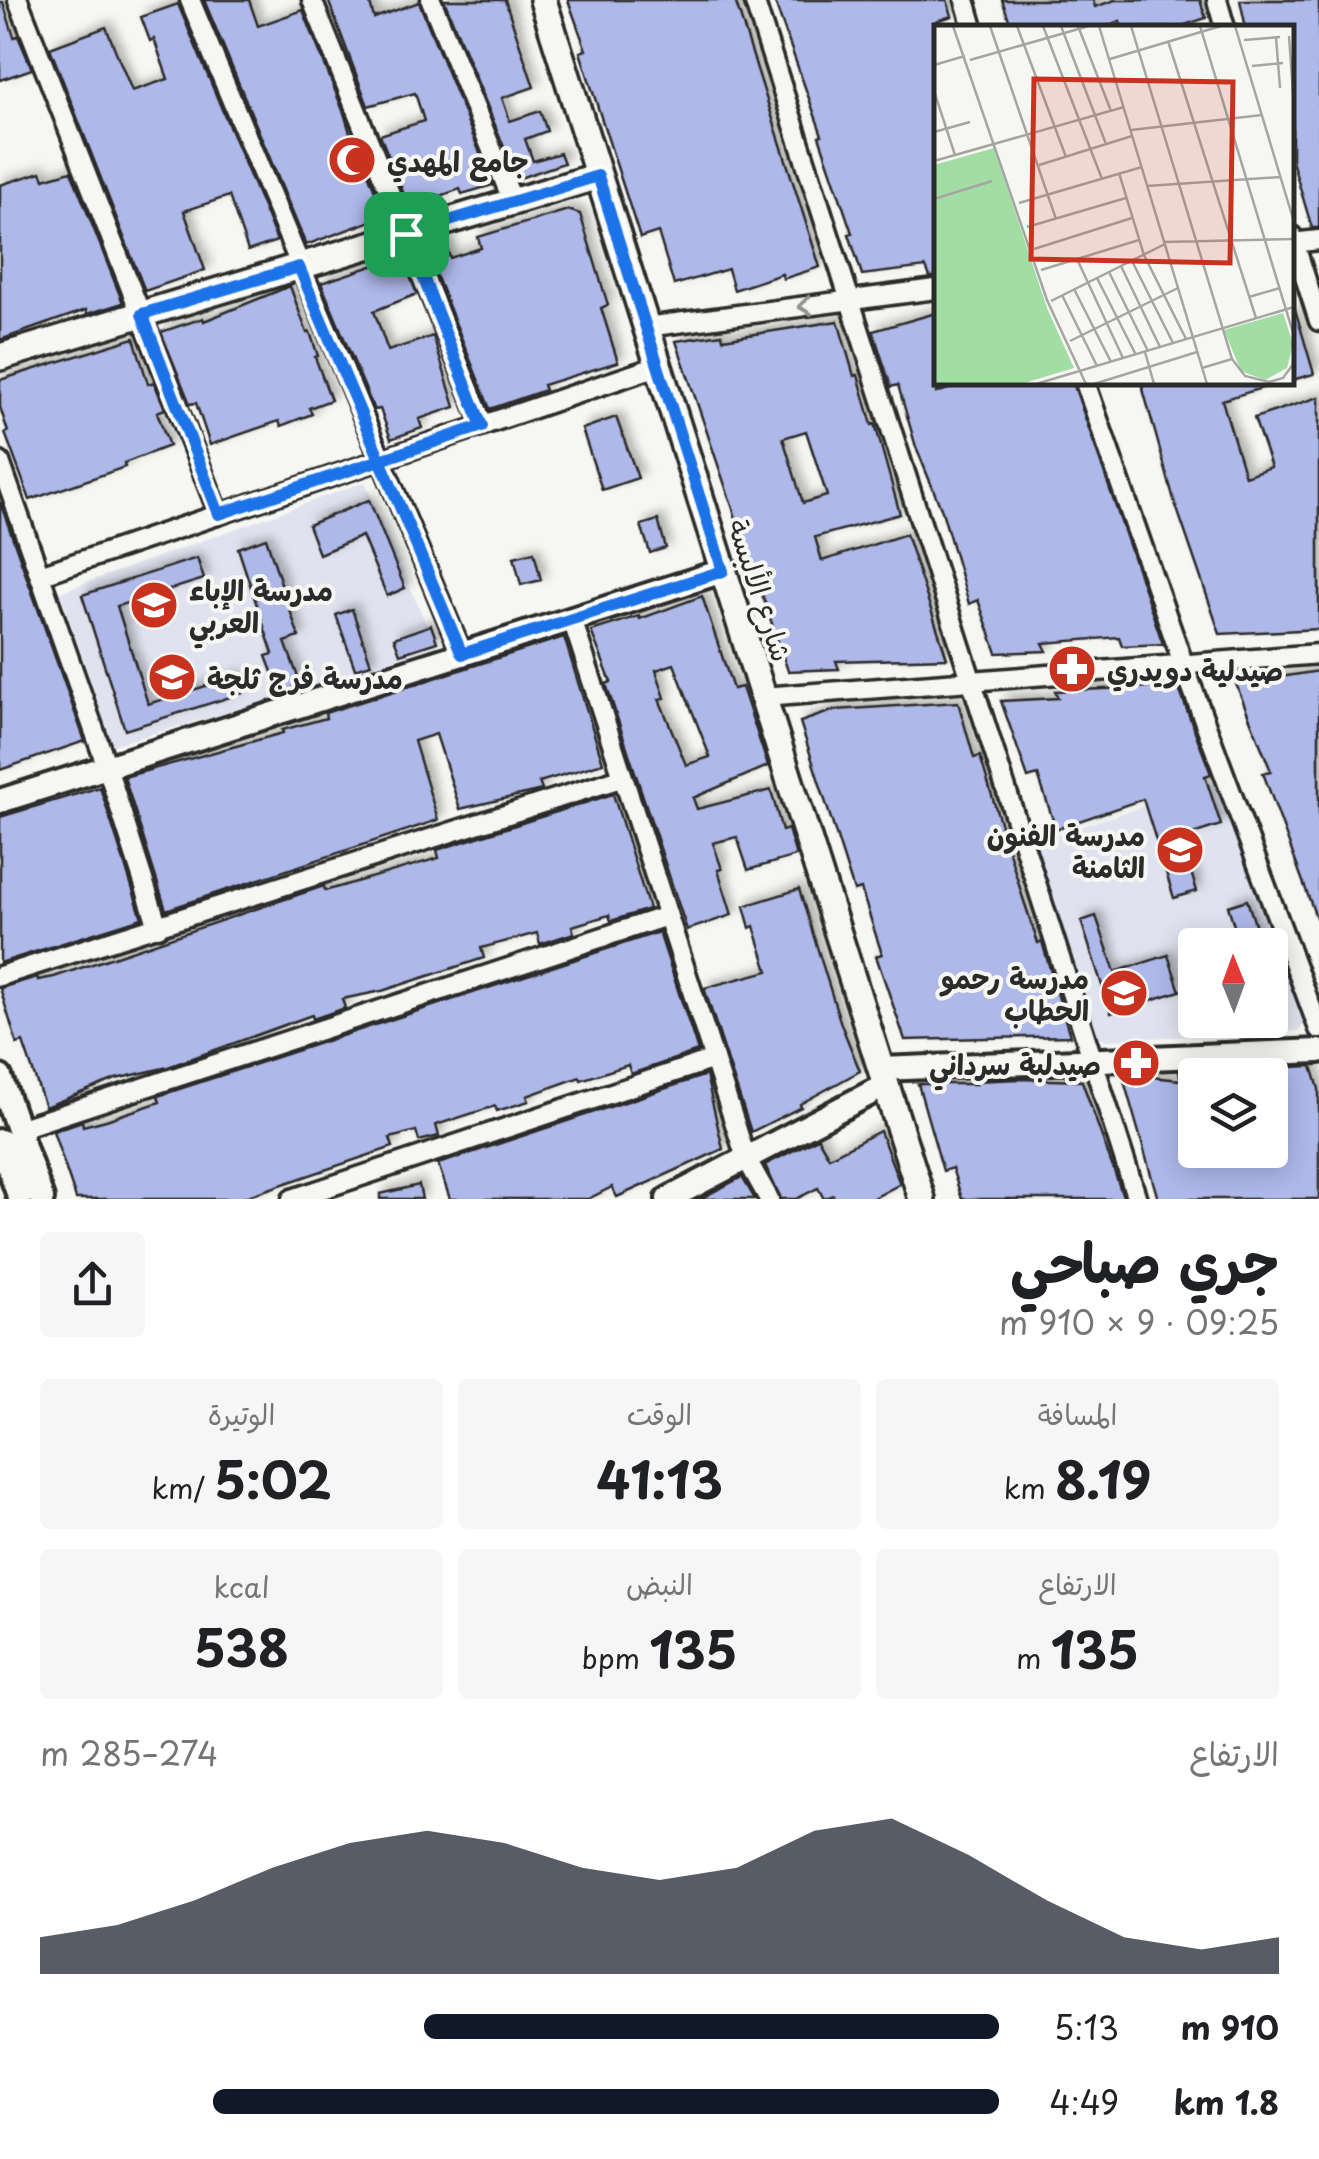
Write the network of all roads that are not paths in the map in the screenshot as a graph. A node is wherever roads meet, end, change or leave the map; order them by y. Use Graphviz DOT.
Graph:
graph roads {
  1 [pos="18,0"];
  2 [pos="190,0"];
  3 [pos="312,0"];
  4 [pos="431,0"];
  5 [pos="542,0"];
  6 [pos="754,0"];
  7 [pos="965,0"];
  8 [pos="1217,0"];
  9 [pos="973,25"];
  10 [pos="1225,25"];
  11 [pos="598,176"];
  12 [pos="513,202"];
  13 [pos="406,234"];
  14 [pos="1319,240"];
  15 [pos="1294,241"];
  16 [pos="1294,247"];
  17 [pos="299,267"];
  18 [pos="934,289"];
  19 [pos="849,300"];
  20 [pos="142,314"];
  21 [pos="1319,321"];
  22 [pos="646,326"];
  23 [pos="0,358"];
  24 [pos="658,366"];
  25 [pos="1086,385"];
  26 [pos="482,426"];
  27 [pos="380,460"];
  28 [pos="0,462"];
  29 [pos="219,514"];
  30 [pos="723,571"];
  31 [pos="40,575"];
  32 [pos="572,619"];
  33 [pos="462,654"];
  34 [pos="1319,654"];
  35 [pos="1184,666"];
  36 [pos="973,680"];
  37 [pos="763,697"];
  38 [pos="107,767"];
  39 [pos="621,778"];
  40 [pos="0,801"];
  41 [pos="666,916"];
  42 [pos="158,927"];
  43 [pos="0,976"];
  44 [pos="1319,1029"];
  45 [pos="1319,1051"];
  46 [pos="714,1059"];
  47 [pos="1092,1060"];
  48 [pos="0,1076"];
  49 [pos="883,1077"];
  50 [pos="9,1135"];
  51 [pos="746,1158"];
  52 [pos="300,1198"];
  53 [pos="671,1198"];
  54 [pos="20,1199"];
  55 [pos="42,1199"];
  56 [pos="769,1199"];
  57 [pos="922,1199"];
  58 [pos="1137,1199"];
  1 -- 20 [label="street"];
  2 -- 17 [label="street"];
  3 -- 13 [label="street"];
  4 -- 12 [label="street"];
  5 -- 11 [label="main road, شارع الألبسة"];
  6 -- 19 [label="street"];
  7 -- 9 [label="street"];
  8 -- 10 [label="street"];
  11 -- 12 [label="main road"];
  11 -- 22 [label="main road, شارع الألبسة"];
  12 -- 13 [label="main road"];
  13 -- 17 [label="main road"];
  13 -- 26 [label="street"];
  14 -- 15 [label="street"];
  16 -- 21 [label="street"];
  17 -- 20 [label="main road"];
  17 -- 27 [label="street"];
  18 -- 19 [label="street"];
  19 -- 22 [label="street, one-way"];
  19 -- 36 [label="street"];
  20 -- 23 [label="main road"];
  20 -- 29 [label="street"];
  22 -- 24 [label="main road, شارع الألبسة"];
  24 -- 26 [label="street"];
  24 -- 30 [label="main road, شارع الألبسة"];
  25 -- 35 [label="street"];
  26 -- 27 [label="street"];
  27 -- 29 [label="street"];
  27 -- 33 [label="street"];
  28 -- 31 [label="street"];
  29 -- 31 [label="street"];
  30 -- 32 [label="street"];
  30 -- 37 [label="main road, شارع الألبسة"];
  31 -- 38 [label="street"];
  32 -- 33 [label="street"];
  32 -- 39 [label="street"];
  33 -- 38 [label="street"];
  34 -- 35 [label="street"];
  35 -- 36 [label="street"];
  35 -- 44 [label="street"];
  36 -- 37 [label="street"];
  36 -- 47 [label="street"];
  37 -- 49 [label="main road, شارع الألبسة"];
  38 -- 40 [label="street"];
  38 -- 42 [label="street"];
  39 -- 41 [label="street"];
  39 -- 42 [label="street"];
  41 -- 46 [label="street"];
  41 -- 50 [label="street"];
  42 -- 43 [label="street"];
  45 -- 47 [label="street"];
  46 -- 51 [label="street"];
  46 -- 52 [label="street"];
  47 -- 49 [label="street"];
  47 -- 58 [label="street"];
  48 -- 50 [label="street"];
  49 -- 51 [label="street"];
  49 -- 57 [label="main road, شارع الألبسة"];
  50 -- 54 [label="street"];
  50 -- 55 [label="street"];
  51 -- 53 [label="street"];
  51 -- 56 [label="street"];
}
